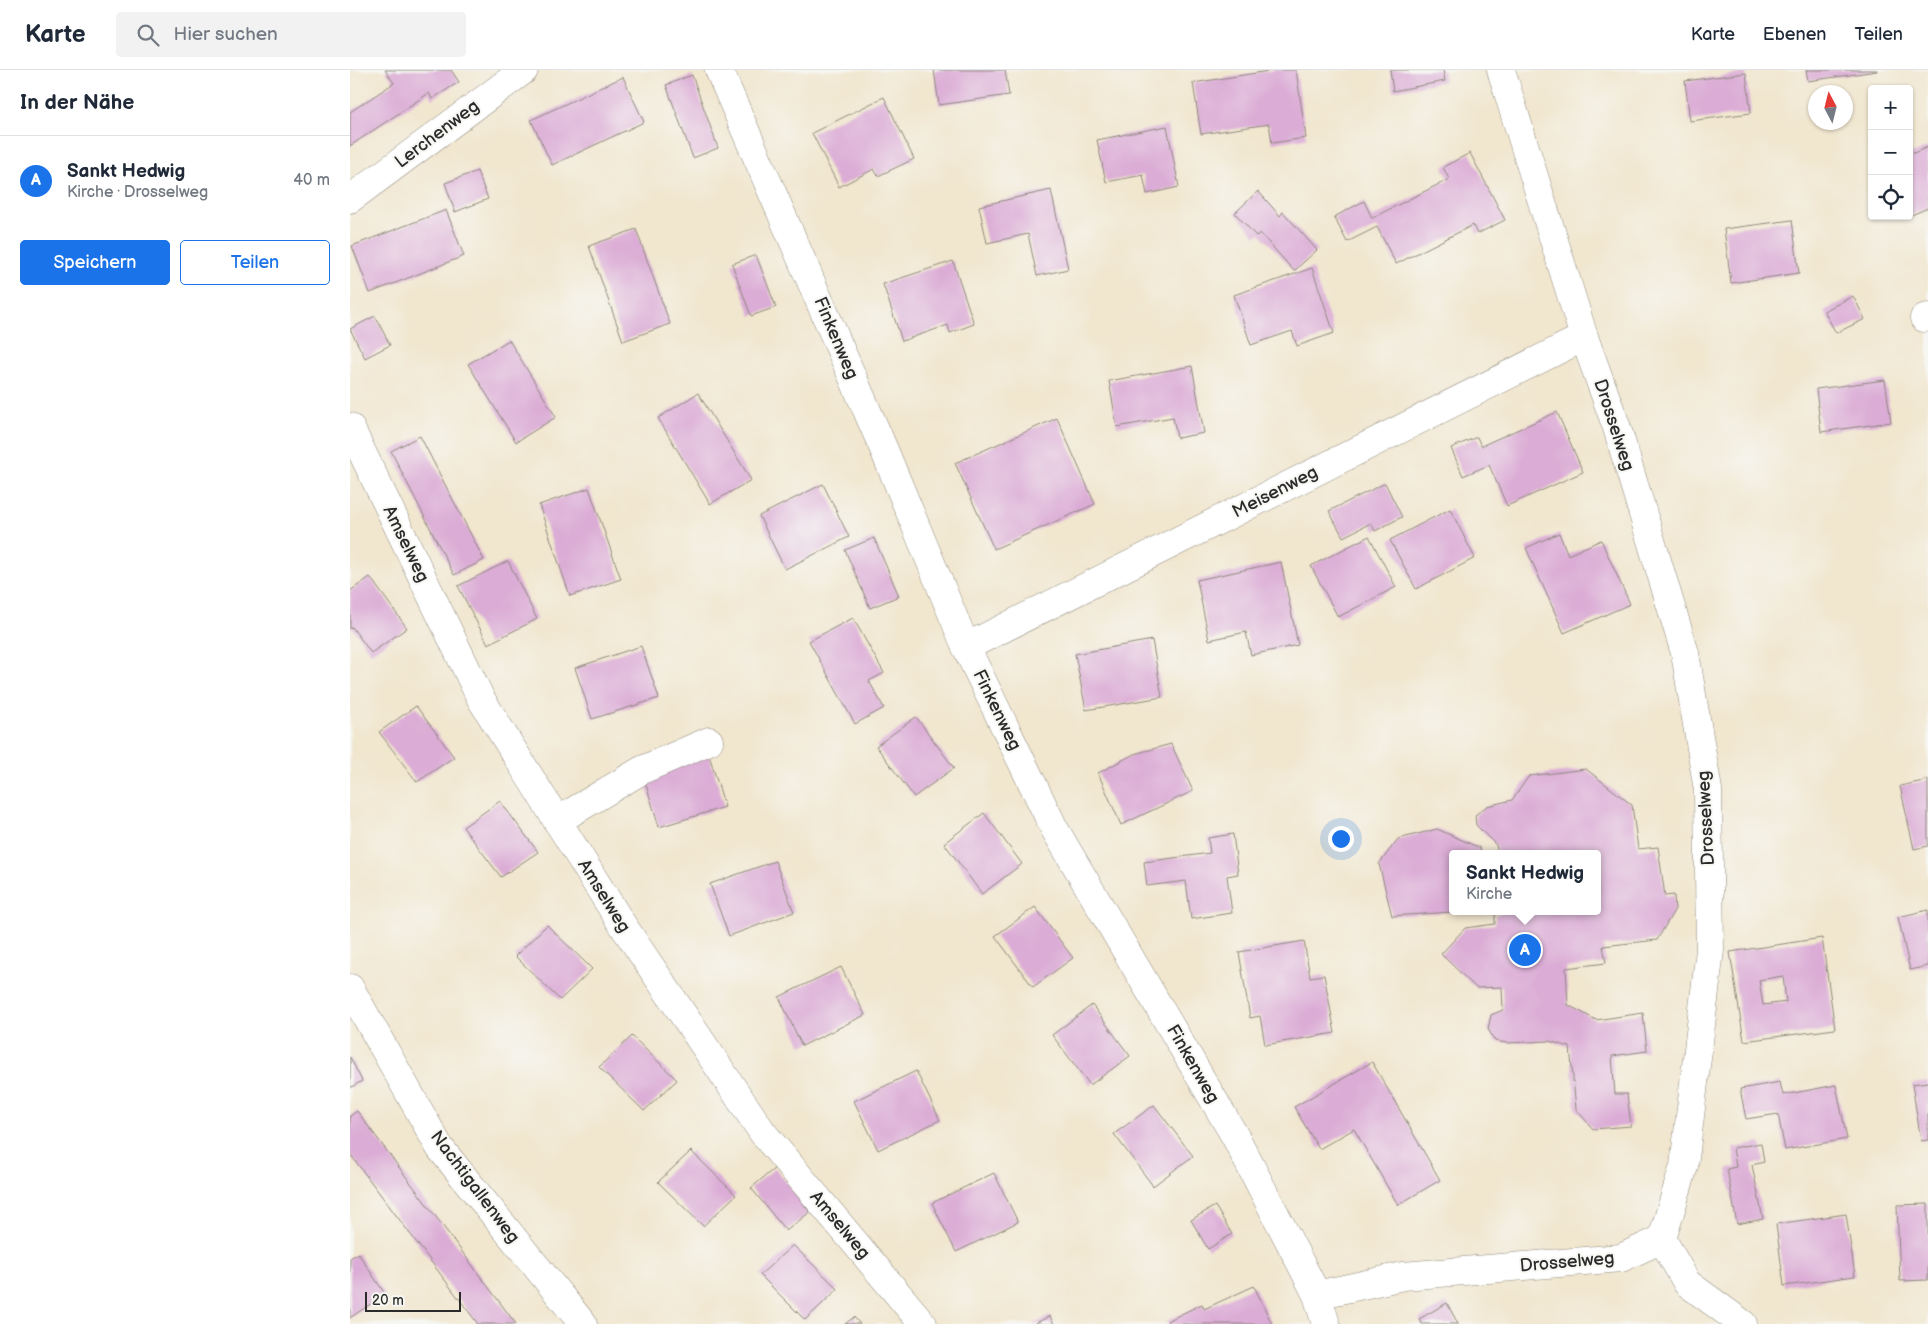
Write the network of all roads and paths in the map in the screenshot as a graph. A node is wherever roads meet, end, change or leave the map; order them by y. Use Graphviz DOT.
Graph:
graph roads {
  1 [pos="524,70"];
  2 [pos="718,70"];
  3 [pos="1501,70"];
  4 [pos="350,199"];
  5 [pos="1584,337"];
  6 [pos="350,427"];
  7 [pos="966,648"];
  8 [pos="709,741"];
  9 [pos="557,821"];
  10 [pos="350,988"];
  11 [pos="1662,1239"];
  12 [pos="1317,1295"];
  13 [pos="583,1324"];
  14 [pos="923,1324"];
  15 [pos="1326,1324"];
  16 [pos="1744,1324"];
  1 -- 4 [label="street, Lerchenweg"];
  2 -- 7 [label="street, Finkenweg"];
  3 -- 5 [label="street, Drosselweg"];
  5 -- 7 [label="street, Meisenweg"];
  5 -- 11 [label="street, Drosselweg"];
  6 -- 9 [label="street, Amselweg"];
  7 -- 12 [label="street, Finkenweg"];
  8 -- 9 [label="street"];
  9 -- 14 [label="street, Amselweg"];
  10 -- 13 [label="street, Nachtigallenweg"];
  11 -- 12 [label="street, Drosselweg"];
  11 -- 16 [label="street"];
  12 -- 15 [label="street, Finkenweg"];
}
